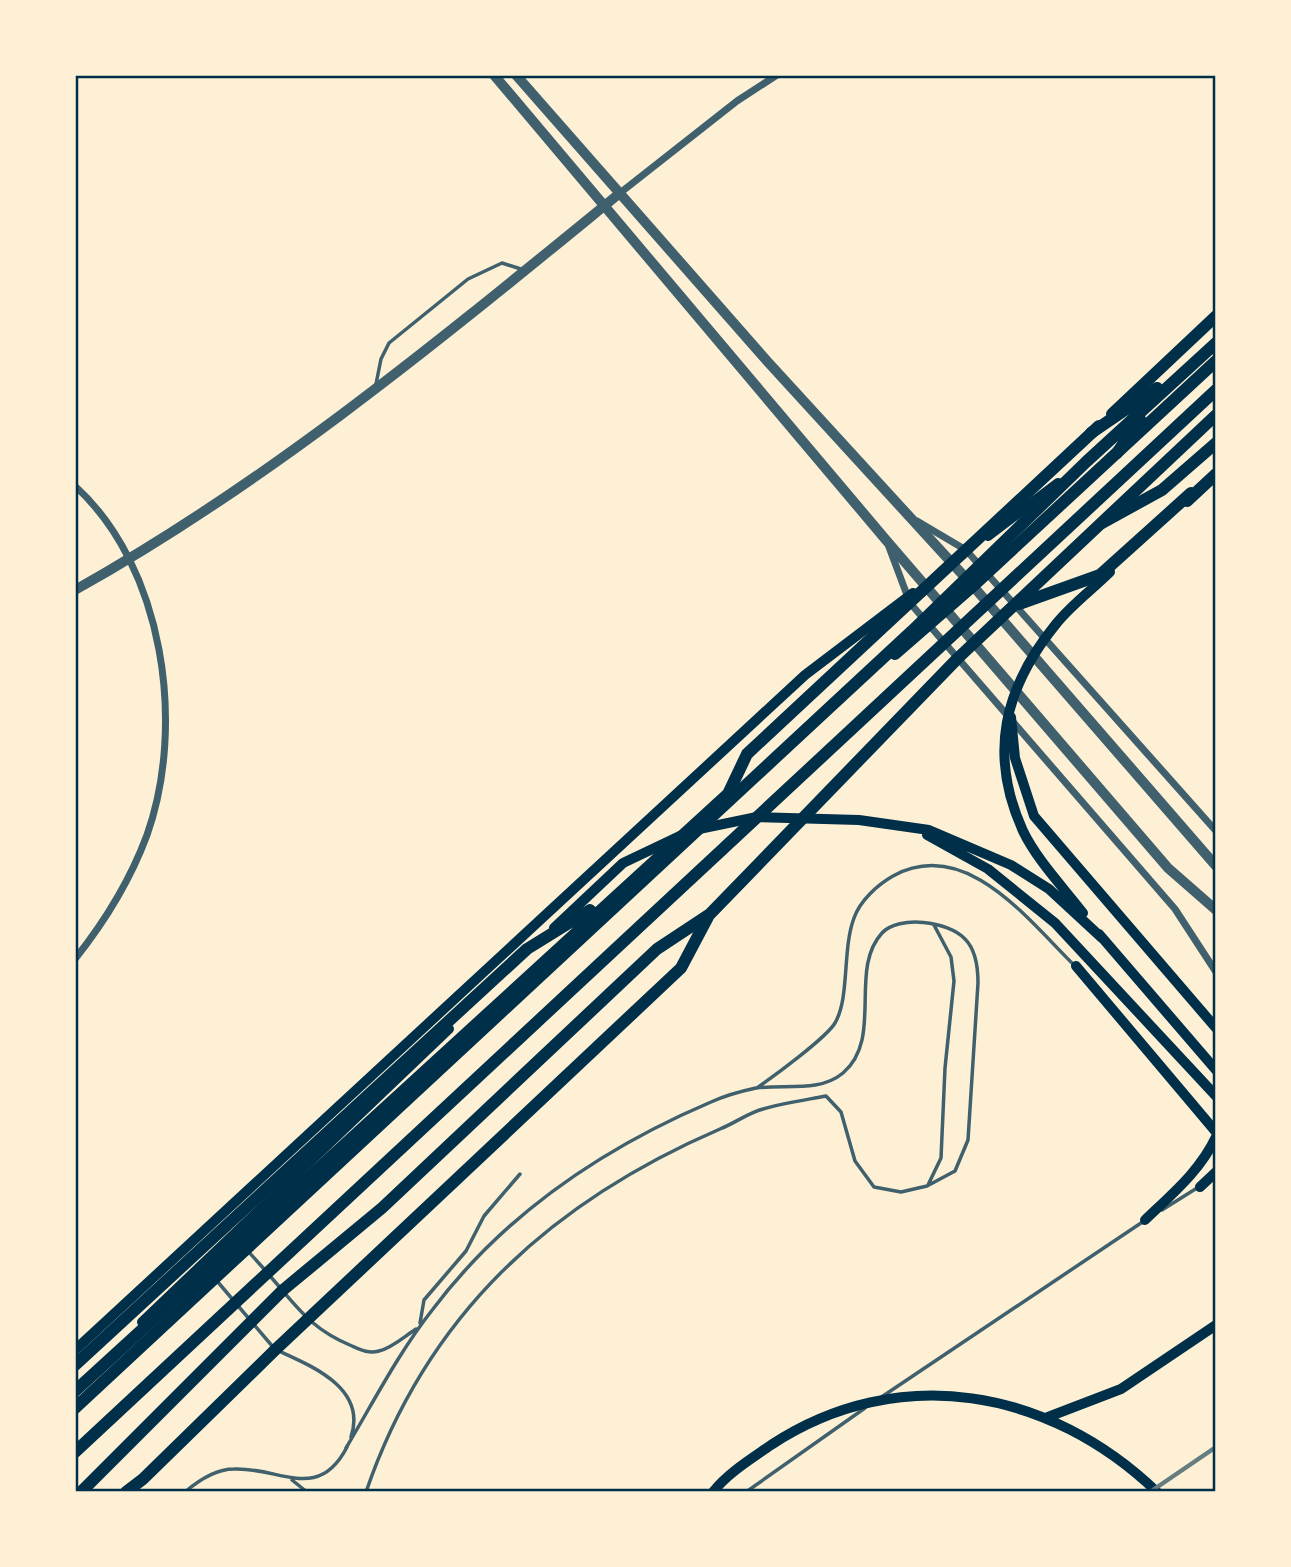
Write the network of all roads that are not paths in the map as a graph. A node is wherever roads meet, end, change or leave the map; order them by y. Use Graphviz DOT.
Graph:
graph roads {
  1 [pos="494,75"];
  2 [pos="516,75"];
  3 [pos="777,75"];
  4 [pos="620,193"];
  5 [pos="603,206"];
  6 [pos="526,271"];
  7 [pos="1216,316"];
  8 [pos="1216,332"];
  9 [pos="1216,342"];
  10 [pos="1216,361"];
  11 [pos="1167,381"];
  12 [pos="375,389"];
  13 [pos="1216,390"];
  14 [pos="1216,415"];
  15 [pos="1091,433"];
  16 [pos="1216,443"];
  17 [pos="1117,453"];
  18 [pos="1086,462"];
  19 [pos="1216,473"];
  20 [pos="75,486"];
  21 [pos="1187,501"];
  22 [pos="913,518"];
  23 [pos="1102,523"];
  24 [pos="886,540"];
  25 [pos="967,551"];
  26 [pos="128,560"];
  27 [pos="953,563"];
  28 [pos="987,574"];
  29 [pos="973,586"];
  30 [pos="927,588"];
  31 [pos="75,590"];
  32 [pos="910,603"];
  33 [pos="1015,606"];
  34 [pos="946,610"];
  35 [pos="1002,618"];
  36 [pos="930,625"];
  37 [pos="974,643"];
  38 [pos="958,658"];
  39 [pos="1010,708"];
  40 [pos="728,794"];
  41 [pos="915,828"];
  42 [pos="1216,831"];
  43 [pos="1216,866"];
  44 [pos="614,895"];
  45 [pos="1216,910"];
  46 [pos="710,914"];
  47 [pos="933,923"];
  48 [pos="1102,938"];
  49 [pos="75,958"];
  50 [pos="1076,966"];
  51 [pos="1216,972"];
  52 [pos="1216,1028"];
  53 [pos="1216,1070"];
  54 [pos="756,1088"];
  55 [pos="1216,1096"];
  56 [pos="1216,1135"];
  57 [pos="520,1174"];
  58 [pos="1216,1175"];
  59 [pos="927,1186"];
  60 [pos="1200,1187"];
  61 [pos="1146,1220"];
  62 [pos="239,1240"];
  63 [pos="207,1270"];
  64 [pos="283,1290"];
  65 [pos="307,1320"];
  66 [pos="254,1321"];
  67 [pos="1216,1322"];
  68 [pos="420,1326"];
  69 [pos="75,1350"];
  70 [pos="275,1350"];
  71 [pos="75,1365"];
  72 [pos="75,1390"];
  73 [pos="75,1408"];
  74 [pos="1048,1417"];
  75 [pos="346,1448"];
  76 [pos="75,1452"];
  77 [pos="291,1479"];
  78 [pos="81,1492"];
  79 [pos="126,1492"];
  80 [pos="185,1492"];
  81 [pos="307,1492"];
  82 [pos="366,1492"];
  83 [pos="712,1492"];
  84 [pos="746,1492"];
  85 [pos="1157,1492"];
  1 -- 5 [label="street"];
  2 -- 4 [label="street"];
  3 -- 4 [label="street"];
  4 -- 5 [label="street"];
  4 -- 22 [label="street"];
  5 -- 6 [label="street"];
  5 -- 24 [label="street"];
  6 -- 12 [label="street"];
  6 -- 12 [label="lane"];
  7 -- 15 [label="main road"];
  8 -- 11 [label="main road"];
  9 -- 18 [label="main road"];
  10 -- 17 [label="main road"];
  11 -- 15 [label="main road"];
  11 -- 17 [label="main road"];
  12 -- 26 [label="street"];
  13 -- 76 [label="main road"];
  14 -- 23 [label="main road"];
  15 -- 25 [label="main road"];
  16 -- 23 [label="main road"];
  17 -- 28 [label="main road"];
  18 -- 69 [label="main road"];
  18 -- 73 [label="main road"];
  19 -- 21 [label="main road"];
  19 -- 33 [label="main road"];
  20 -- 26 [label="street"];
  21 -- 39 [label="main road"];
  22 -- 25 [label="street"];
  22 -- 27 [label="street"];
  23 -- 33 [label="main road"];
  24 -- 30 [label="street"];
  24 -- 32 [label="street"];
  25 -- 27 [label="main road"];
  25 -- 28 [label="street"];
  26 -- 31 [label="street"];
  26 -- 49 [label="street"];
  27 -- 29 [label="street"];
  27 -- 30 [label="main road"];
  28 -- 29 [label="main road"];
  28 -- 33 [label="street"];
  29 -- 34 [label="main road"];
  29 -- 35 [label="street"];
  30 -- 32 [label="main road"];
  30 -- 34 [label="street"];
  32 -- 36 [label="street"];
  32 -- 40 [label="main road"];
  33 -- 35 [label="main road"];
  33 -- 42 [label="street"];
  34 -- 36 [label="main road"];
  34 -- 37 [label="street"];
  35 -- 37 [label="main road"];
  35 -- 43 [label="street"];
  36 -- 38 [label="street"];
  36 -- 40 [label="main road"];
  37 -- 38 [label="main road"];
  37 -- 45 [label="street"];
  38 -- 46 [label="main road"];
  38 -- 51 [label="street"];
  39 -- 48 [label="main road"];
  39 -- 52 [label="main road"];
  40 -- 44 [label="main road"];
  41 -- 48 [label="main road"];
  41 -- 55 [label="main road"];
  41 -- 72 [label="main road"];
  44 -- 62 [label="main road"];
  44 -- 71 [label="main road"];
  46 -- 64 [label="main road"];
  46 -- 65 [label="main road"];
  47 -- 54 [label="lane"];
  47 -- 59 [label="lane"];
  47 -- 59 [label="lane"];
  48 -- 53 [label="main road"];
  50 -- 54 [label="lane"];
  50 -- 56 [label="main road"];
  54 -- 68 [label="lane"];
  56 -- 61 [label="main road"];
  57 -- 68 [label="lane"];
  58 -- 60 [label="main road"];
  59 -- 82 [label="lane"];
  60 -- 61 [label="lane"];
  61 -- 84 [label="lane"];
  62 -- 63 [label="main road"];
  62 -- 64 [label="lane"];
  63 -- 66 [label="lane"];
  63 -- 72 [label="main road"];
  64 -- 65 [label="lane"];
  64 -- 66 [label="main road"];
  65 -- 68 [label="lane"];
  65 -- 70 [label="main road"];
  66 -- 70 [label="lane"];
  66 -- 78 [label="main road"];
  67 -- 74 [label="main road"];
  68 -- 75 [label="lane"];
  70 -- 75 [label="lane"];
  70 -- 79 [label="main road"];
  74 -- 83 [label="main road"];
  74 -- 85 [label="main road"];
  75 -- 77 [label="lane"];
  77 -- 80 [label="lane"];
  77 -- 81 [label="lane"];
}
